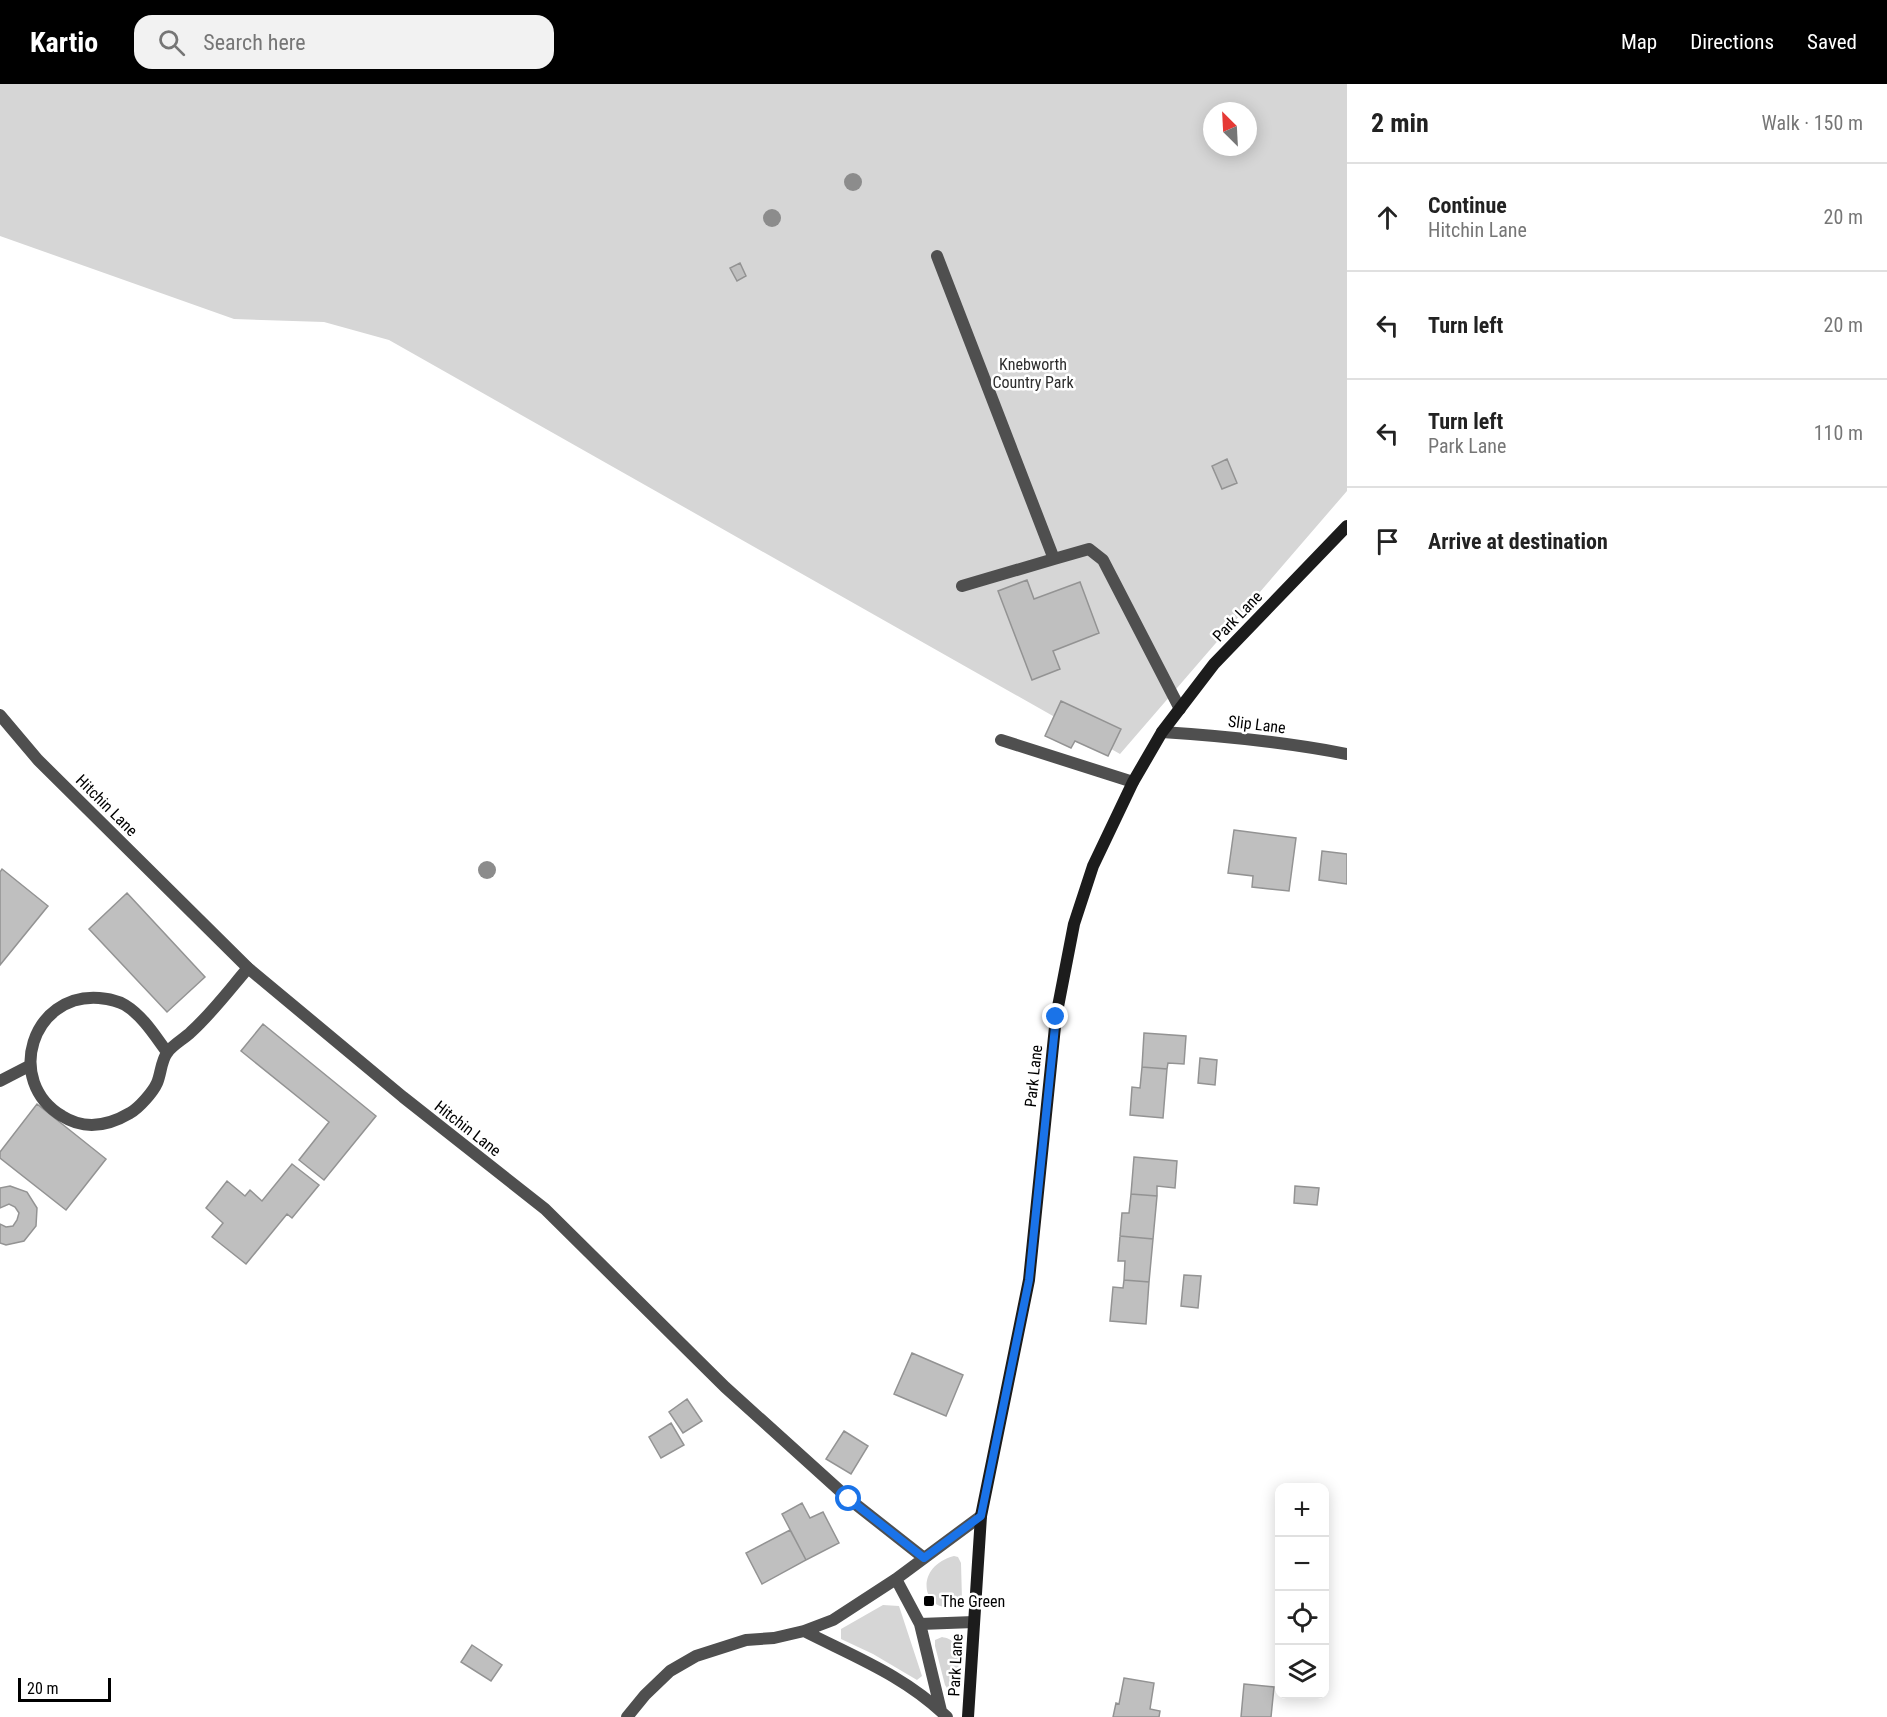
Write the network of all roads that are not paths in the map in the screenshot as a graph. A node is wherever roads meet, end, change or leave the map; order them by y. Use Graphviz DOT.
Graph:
graph roads {
  1 [pos="937,256"];
  2 [pos="1347,526"];
  3 [pos="1054,559"];
  4 [pos="962,586"];
  5 [pos="1180,709"];
  6 [pos="0,715"];
  7 [pos="1162,732"];
  8 [pos="1001,740"];
  9 [pos="1347,754"];
  10 [pos="1133,782"];
  11 [pos="248,968"];
  12 [pos="167,1052"];
  13 [pos="29,1066"];
  14 [pos="0,1081"];
  15 [pos="981,1516"];
  16 [pos="924,1558"];
  17 [pos="896,1579"];
  18 [pos="974,1622"];
  19 [pos="920,1624"];
  20 [pos="804,1631"];
  21 [pos="944,1714"];
  22 [pos="627,1717"];
  23 [pos="968,1717"];
  1 -- 3 [label="street"];
  2 -- 5 [label="street, Park Lane"];
  3 -- 4 [label="street"];
  3 -- 5 [label="street"];
  5 -- 7 [label="street, Park Lane"];
  6 -- 11 [label="street, Hitchin Lane"];
  7 -- 9 [label="street, Slip Lane"];
  7 -- 10 [label="street, Park Lane"];
  8 -- 10 [label="street"];
  10 -- 15 [label="street, Park Lane"];
  11 -- 12 [label="street"];
  11 -- 16 [label="street, Hitchin Lane"];
  12 -- 13 [label="street"];
  12 -- 13 [label="street"];
  13 -- 14 [label="street"];
  15 -- 16 [label="street"];
  15 -- 18 [label="street, Park Lane"];
  16 -- 17 [label="street"];
  17 -- 19 [label="street"];
  17 -- 20 [label="street"];
  18 -- 19 [label="street"];
  18 -- 23 [label="street, Park Lane"];
  19 -- 21 [label="street"];
  20 -- 21 [label="street"];
  20 -- 22 [label="street"];
}
